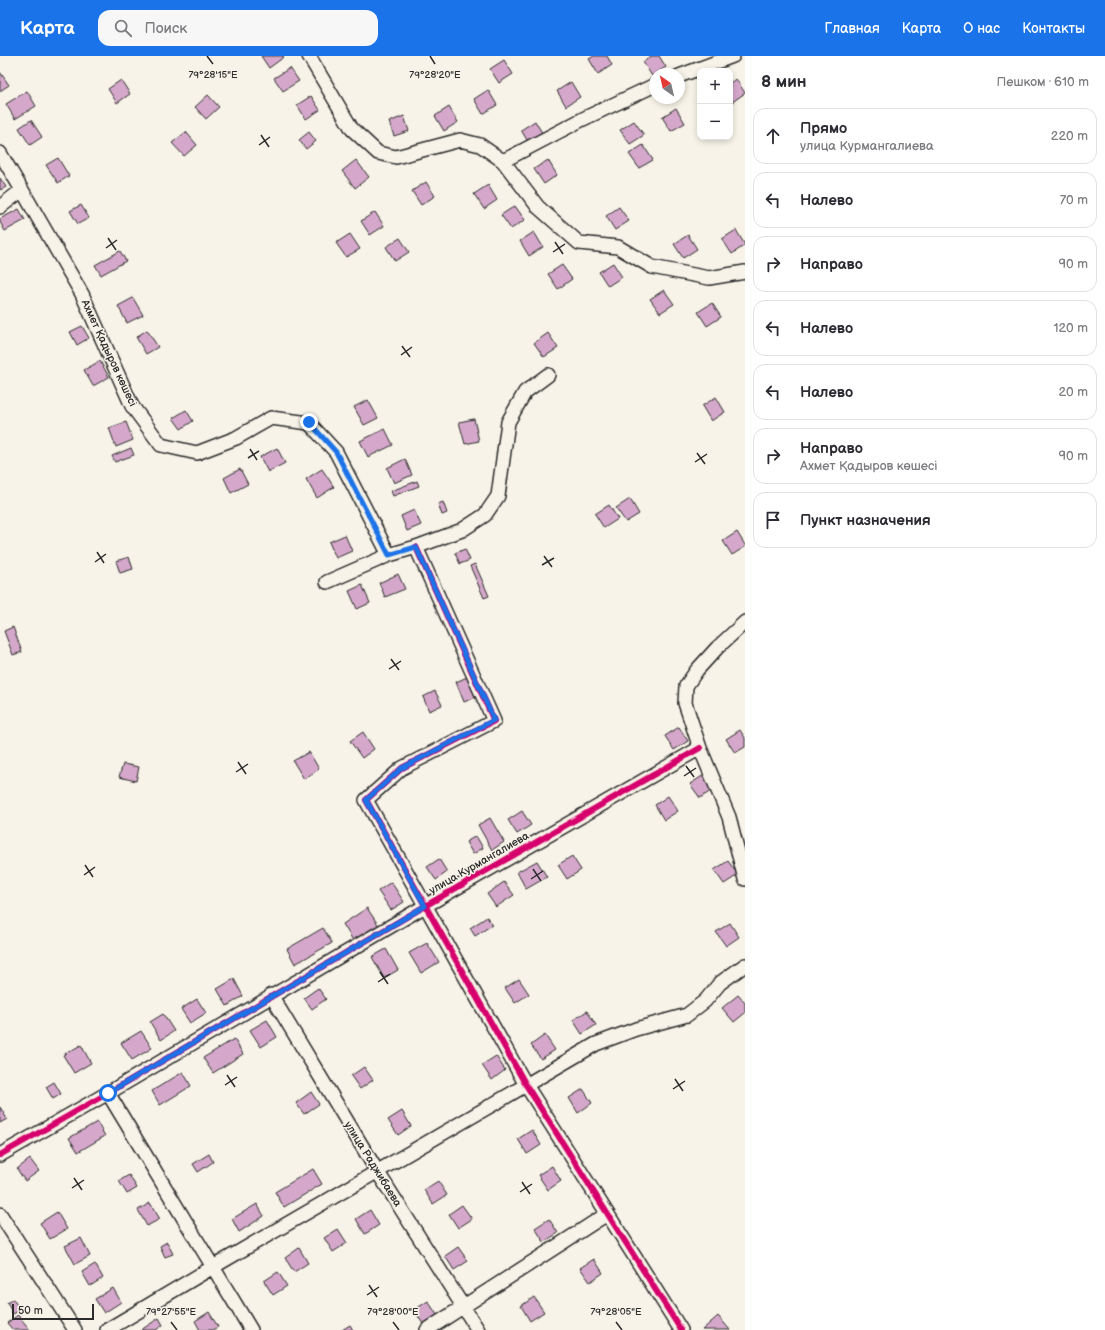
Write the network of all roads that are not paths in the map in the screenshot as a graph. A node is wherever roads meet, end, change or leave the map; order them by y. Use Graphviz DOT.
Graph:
graph roads {
  1 [pos="309,56"];
  2 [pos="725,58"];
  3 [pos="685,74"];
  4 [pos="649,88"];
  5 [pos="0,153"];
  6 [pos="503,161"];
  7 [pos="22,190"];
  8 [pos="0,207"];
  9 [pos="745,272"];
  10 [pos="548,375"];
  11 [pos="416,547"];
  12 [pos="389,555"];
  13 [pos="326,582"];
  14 [pos="745,622"];
  15 [pos="700,748"];
  16 [pos="745,879"];
  17 [pos="425,906"];
  18 [pos="745,965"];
  19 [pos="272,996"];
  20 [pos="526,1086"];
  21 [pos="108,1093"];
  22 [pos="0,1155"];
  23 [pos="377,1171"];
  24 [pos="0,1214"];
  25 [pos="607,1214"];
  26 [pos="213,1267"];
  27 [pos="463,1306"];
  28 [pos="75,1330"];
  29 [pos="107,1330"];
  30 [pos="251,1330"];
  31 [pos="427,1330"];
  32 [pos="478,1330"];
  33 [pos="681,1330"];
  1 -- 6 [label="street"];
  2 -- 3 [label="street"];
  4 -- 6 [label="street"];
  5 -- 7 [label="street, Ахмет Қадыров көшесі"];
  6 -- 9 [label="street"];
  7 -- 8 [label="street"];
  7 -- 12 [label="street, Ахмет Қадыров көшесі"];
  10 -- 11 [label="street"];
  11 -- 12 [label="street"];
  11 -- 17 [label="street"];
  12 -- 13 [label="street"];
  14 -- 15 [label="street"];
  15 -- 16 [label="street"];
  15 -- 17 [label="street, улица Курмангалиева"];
  17 -- 19 [label="street, улица Курмангалиева"];
  17 -- 20 [label="street"];
  18 -- 20 [label="street"];
  19 -- 21 [label="street, улица Курмангалиева"];
  19 -- 23 [label="street, улица Раджибаева"];
  20 -- 23 [label="street"];
  20 -- 25 [label="street"];
  21 -- 22 [label="street, улица Курмангалиева"];
  21 -- 26 [label="street"];
  23 -- 26 [label="street"];
  23 -- 27 [label="street, улица Раджибаева"];
  24 -- 28 [label="street"];
  25 -- 27 [label="street"];
  25 -- 33 [label="street"];
  26 -- 29 [label="street"];
  26 -- 30 [label="street"];
  27 -- 31 [label="street"];
  27 -- 32 [label="street, улица Раджибаева"];
}
